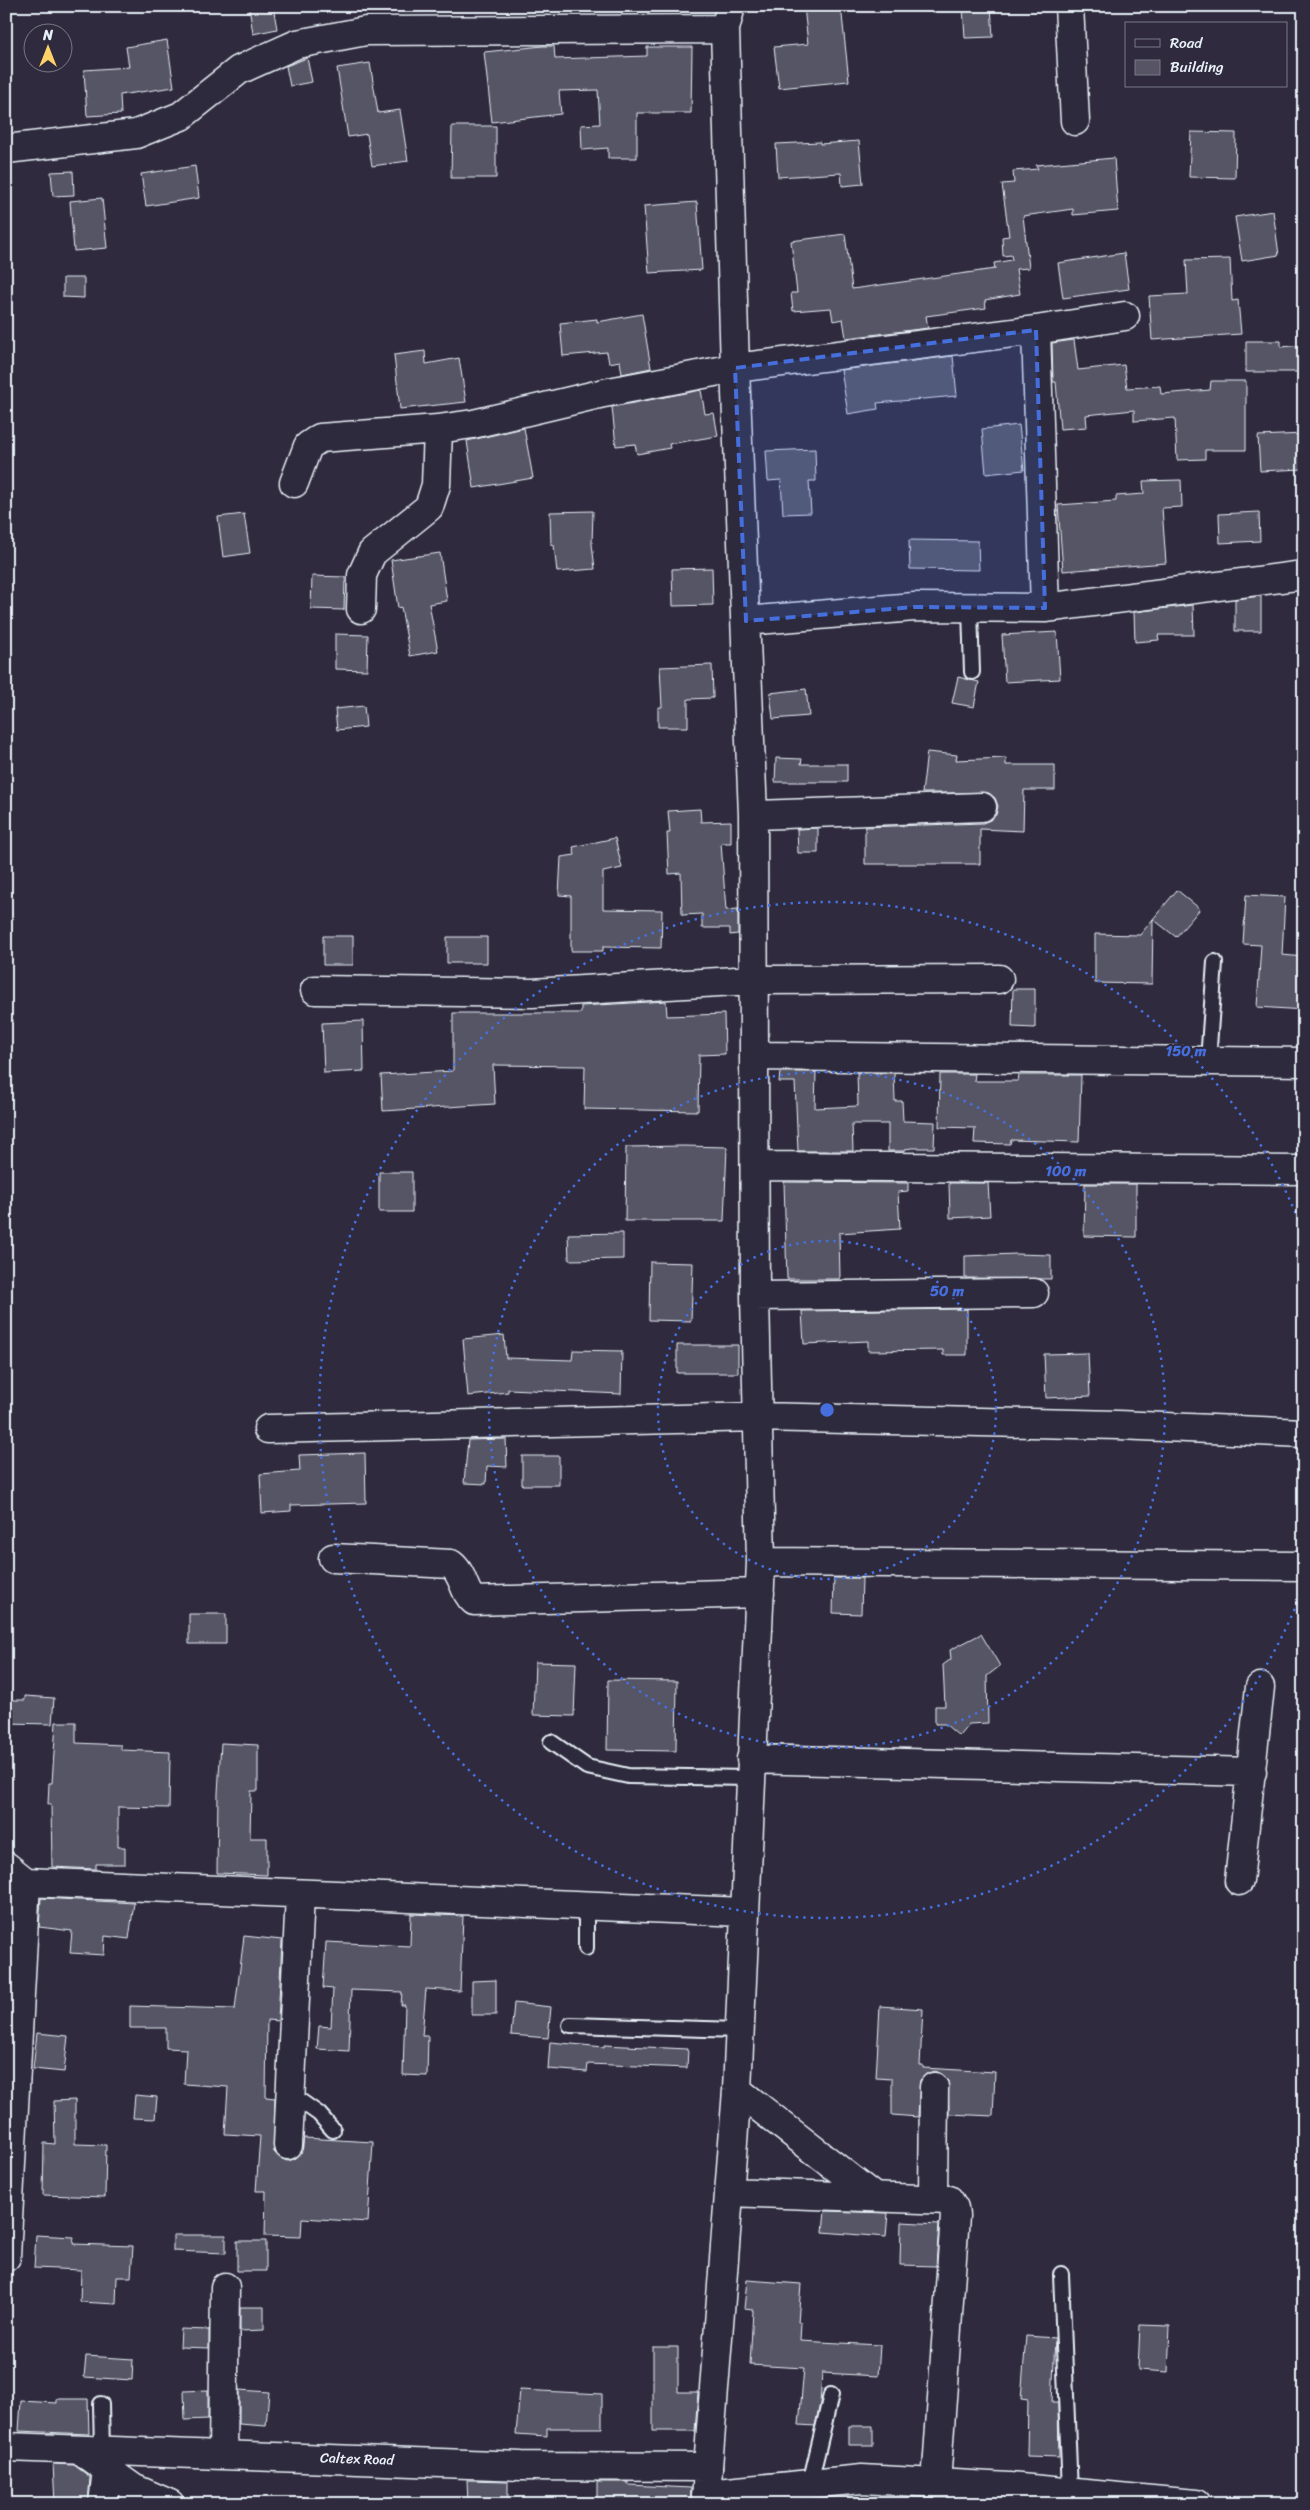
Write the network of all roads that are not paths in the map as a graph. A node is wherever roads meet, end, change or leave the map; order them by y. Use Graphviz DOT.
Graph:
graph roads {
  1 [pos="1069,6"];
  2 [pos="728,18"];
  3 [pos="1075,121"];
  4 [pos="6,149"];
  5 [pos="1125,316"];
  6 [pos="1036,330"];
  7 [pos="735,368"];
  8 [pos="438,429"];
  9 [pos="294,483"];
  10 [pos="1304,575"];
  11 [pos="1045,608"];
  12 [pos="361,609"];
  13 [pos="970,609"];
  14 [pos="746,621"];
  15 [pos="972,672"];
  16 [pos="982,807"];
  17 [pos="753,815"];
  18 [pos="1215,962"];
  19 [pos="999,979"];
  20 [pos="753,980"];
  21 [pos="315,990"];
  22 [pos="754,1056"];
  23 [pos="1208,1061"];
  24 [pos="1304,1062"];
  25 [pos="755,1166"];
  26 [pos="1304,1170"];
  27 [pos="1034,1293"];
  28 [pos="755,1296"];
  29 [pos="758,1417"];
  30 [pos="268,1429"];
  31 [pos="1304,1433"];
  32 [pos="332,1558"];
  33 [pos="761,1562"];
  34 [pos="1304,1566"];
  35 [pos="760,1593"];
  36 [pos="1260,1687"];
  37 [pos="550,1742"];
  38 [pos="750,1768"];
  39 [pos="1252,1772"];
  40 [pos="16,1880"];
  41 [pos="1239,1881"];
  42 [pos="300,1895"];
  43 [pos="586,1905"];
  44 [pos="744,1912"];
  45 [pos="586,1948"];
  46 [pos="570,2025"];
  47 [pos="739,2030"];
  48 [pos="934,2087"];
  49 [pos="737,2090"];
  50 [pos="292,2095"];
  51 [pos="333,2130"];
  52 [pos="288,2144"];
  53 [pos="730,2192"];
  54 [pos="874,2196"];
  55 [pos="932,2198"];
  56 [pos="6,2257"];
  57 [pos="1060,2274"];
  58 [pos="225,2287"];
  59 [pos="831,2395"];
  60 [pos="101,2404"];
  61 [pos="6,2447"];
  62 [pos="223,2454"];
  63 [pos="96,2457"];
  64 [pos="708,2467"];
  65 [pos="810,2482"];
  66 [pos="936,2482"];
  67 [pos="1070,2492"];
  68 [pos="706,2499"];
  69 [pos="103,2504"];
  70 [pos="170,2504"];
  71 [pos="1196,2504"];
  1 -- 3 [label="street"];
  2 -- 4 [label="street"];
  2 -- 7 [label="street"];
  5 -- 6 [label="street"];
  6 -- 7 [label="street"];
  6 -- 11 [label="street"];
  7 -- 8 [label="street"];
  7 -- 14 [label="street"];
  8 -- 9 [label="street"];
  8 -- 12 [label="street"];
  10 -- 11 [label="street"];
  11 -- 13 [label="street"];
  13 -- 14 [label="street"];
  13 -- 15 [label="lane"];
  14 -- 17 [label="street"];
  16 -- 17 [label="street"];
  17 -- 20 [label="street"];
  18 -- 23 [label="lane"];
  19 -- 20 [label="street"];
  20 -- 21 [label="street"];
  20 -- 22 [label="street"];
  22 -- 23 [label="street"];
  22 -- 25 [label="street"];
  23 -- 24 [label="street"];
  25 -- 26 [label="street"];
  25 -- 28 [label="street"];
  27 -- 28 [label="street"];
  28 -- 29 [label="street"];
  29 -- 30 [label="street"];
  29 -- 31 [label="street"];
  29 -- 33 [label="street"];
  32 -- 35 [label="street"];
  33 -- 34 [label="street"];
  33 -- 35 [label="street"];
  35 -- 38 [label="street"];
  36 -- 39 [label="street"];
  37 -- 38 [label="lane"];
  38 -- 39 [label="street"];
  38 -- 44 [label="street"];
  39 -- 41 [label="street"];
  40 -- 42 [label="street"];
  40 -- 56 [label="street"];
  42 -- 43 [label="street"];
  42 -- 50 [label="street"];
  43 -- 44 [label="street"];
  43 -- 45 [label="lane"];
  44 -- 47 [label="street"];
  46 -- 47 [label="lane"];
  47 -- 49 [label="street"];
  48 -- 55 [label="street"];
  49 -- 53 [label="street"];
  49 -- 54 [label="street"];
  50 -- 51 [label="lane"];
  50 -- 52 [label="street"];
  53 -- 54 [label="street"];
  53 -- 64 [label="street"];
  54 -- 55 [label="street"];
  55 -- 66 [label="street"];
  57 -- 67 [label="lane"];
  58 -- 62 [label="street"];
  59 -- 65 [label="lane"];
  60 -- 63 [label="lane"];
  61 -- 63 [label="street, Caltex Road"];
  62 -- 63 [label="street, Caltex Road"];
  62 -- 64 [label="street, Caltex Road"];
  63 -- 69 [label="street"];
  63 -- 70 [label="street"];
  64 -- 68 [label="street"];
  65 -- 66 [label="street"];
  65 -- 68 [label="street"];
  66 -- 67 [label="street"];
  67 -- 71 [label="street"];
}
